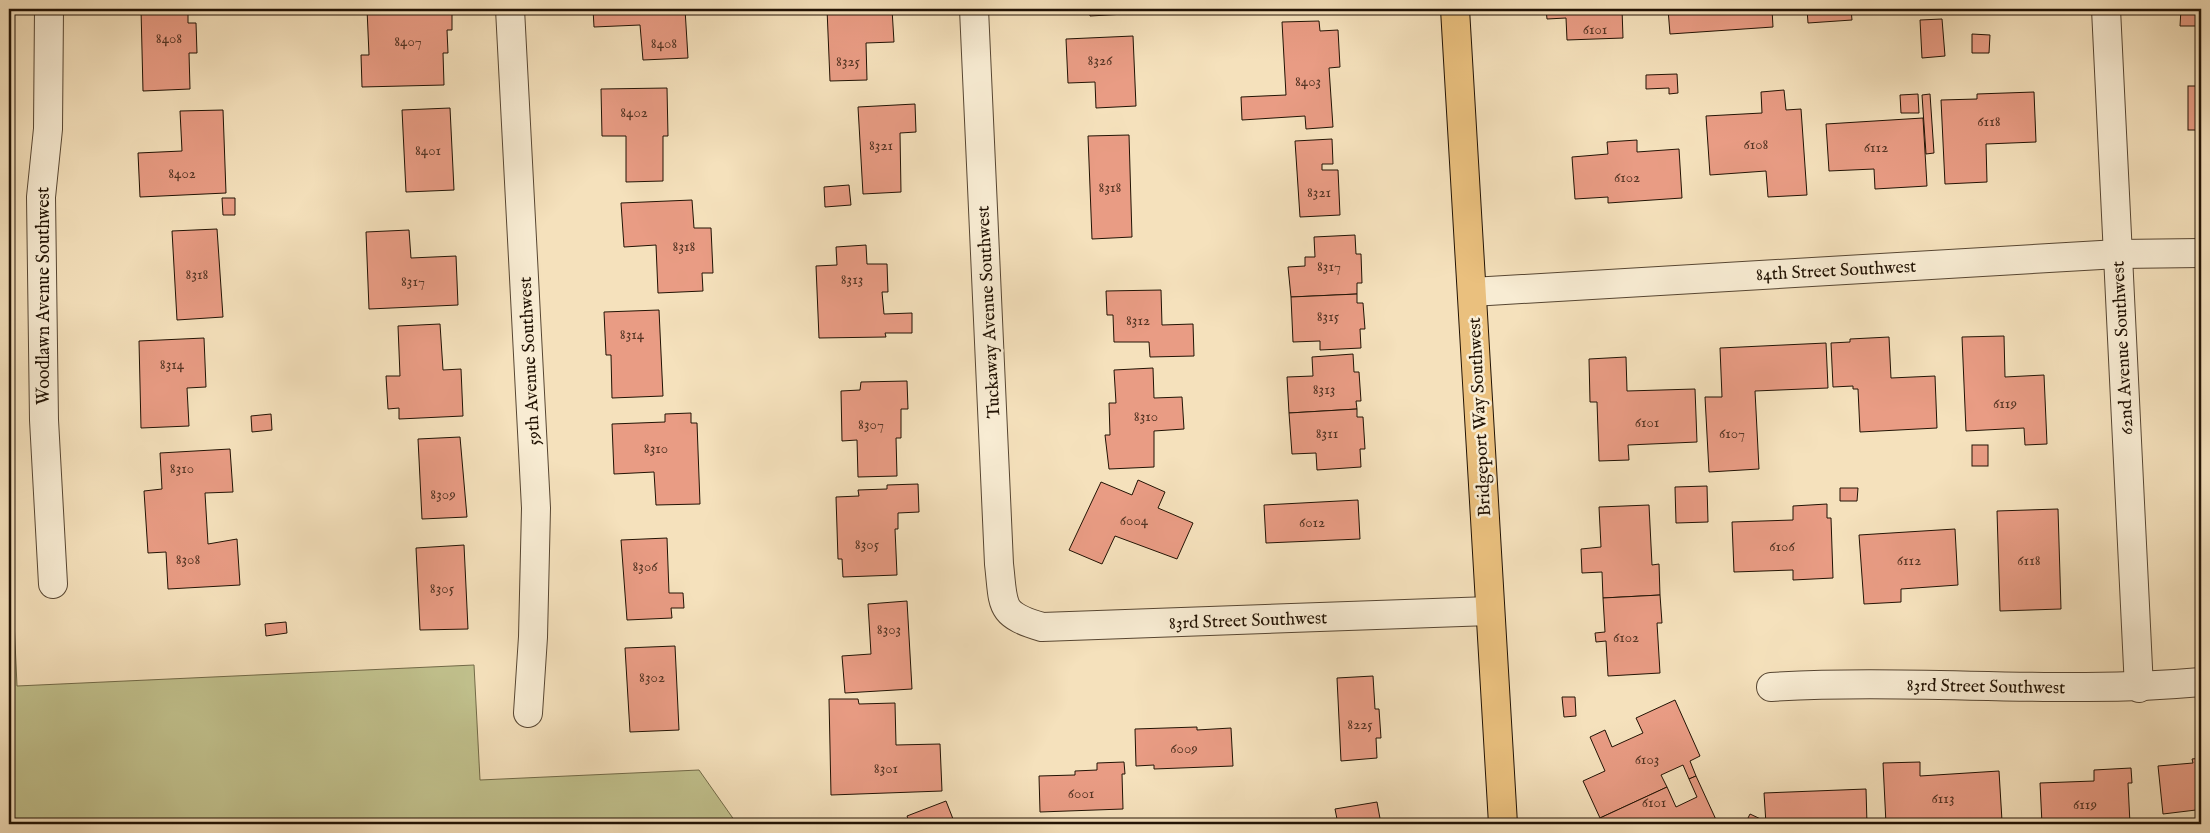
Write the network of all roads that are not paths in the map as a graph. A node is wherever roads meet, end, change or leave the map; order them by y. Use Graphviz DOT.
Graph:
graph roads {
  1 [pos="49,9"];
  2 [pos="510,9"];
  3 [pos="974,9"];
  4 [pos="1455,9"];
  5 [pos="2106,9"];
  6 [pos="2201,253"];
  7 [pos="2118,254"];
  8 [pos="1472,292"];
  9 [pos="53,584"];
  10 [pos="1490,611"];
  11 [pos="1009,614"];
  12 [pos="2201,682"];
  13 [pos="1771,687"];
  14 [pos="2139,688"];
  15 [pos="528,713"];
  16 [pos="1503,824"];
  1 -- 9 [label="street, Woodlawn Avenue Southwest"];
  2 -- 15 [label="street, 59th Avenue Southwest"];
  3 -- 11 [label="street, Tuckaway Avenue Southwest"];
  4 -- 8 [label="main road, Bridgeport Way Southwest"];
  5 -- 7 [label="street, 62nd Avenue Southwest"];
  6 -- 7 [label="street, 84th Street Southwest"];
  7 -- 8 [label="street, 84th Street Southwest"];
  7 -- 14 [label="street, 62nd Avenue Southwest"];
  8 -- 10 [label="main road, Bridgeport Way Southwest"];
  10 -- 11 [label="street, 83rd Street Southwest"];
  10 -- 16 [label="main road, Bridgeport Way Southwest"];
  12 -- 14 [label="street, 83rd Street Southwest"];
  13 -- 14 [label="street, 83rd Street Southwest"];
}
